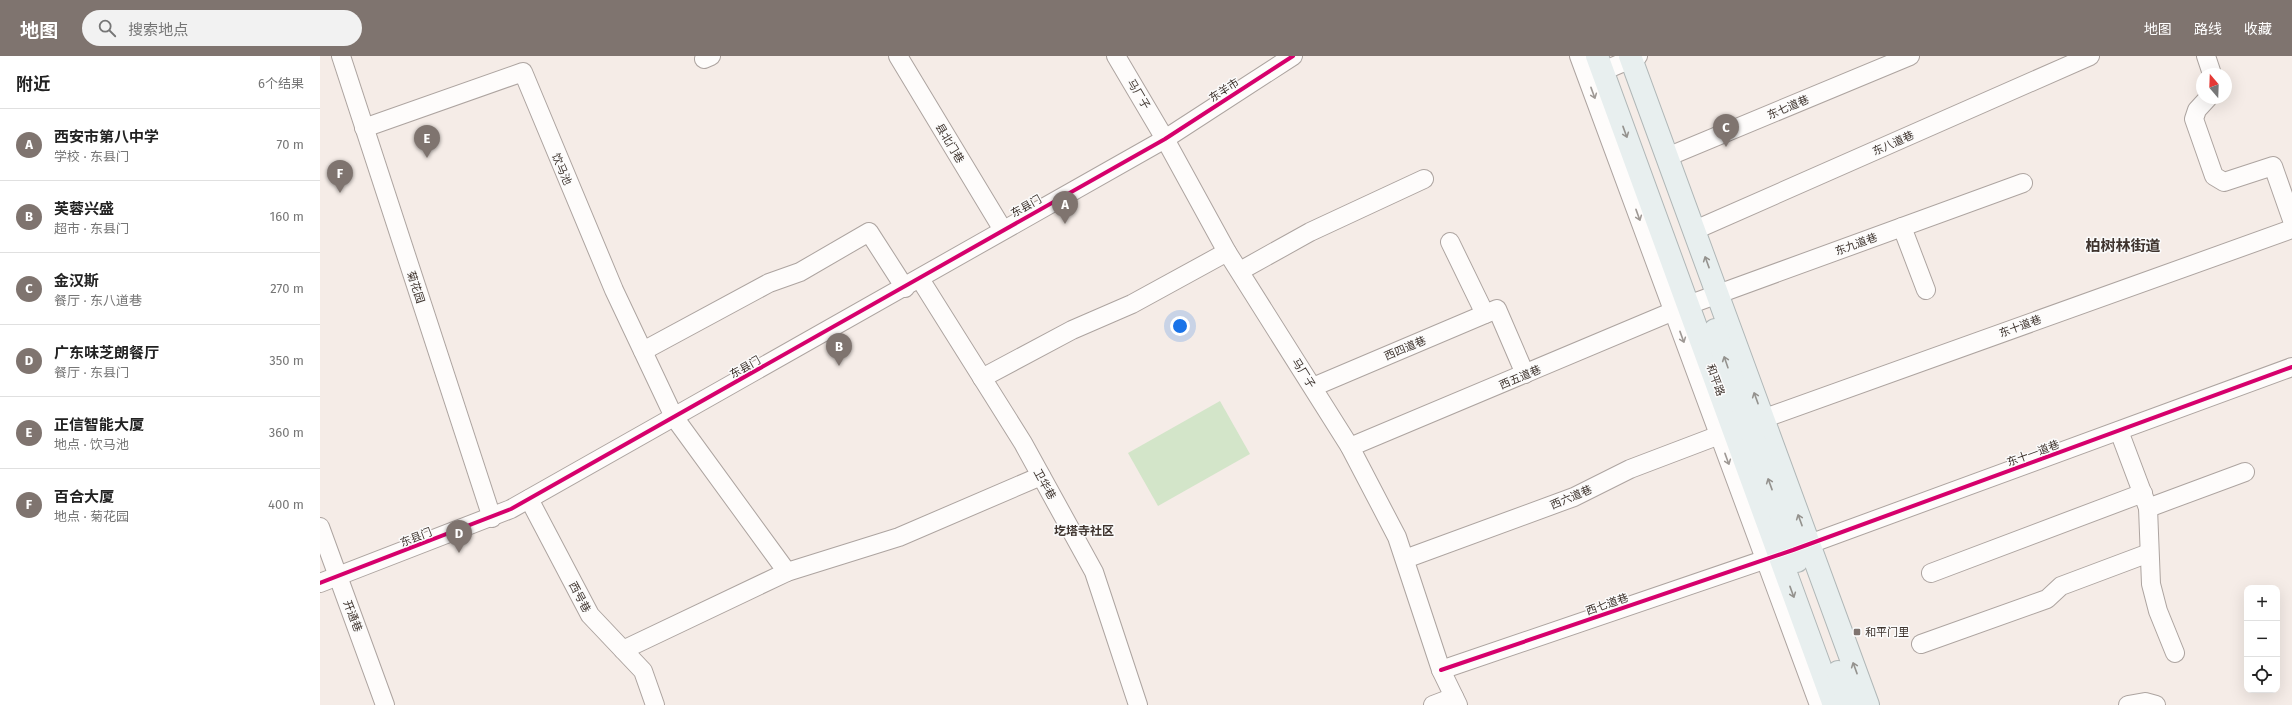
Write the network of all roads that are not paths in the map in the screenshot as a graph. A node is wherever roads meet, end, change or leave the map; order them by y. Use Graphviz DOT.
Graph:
graph roads {
  1 [pos="341,56"];
  2 [pos="898,56"];
  3 [pos="1116,56"];
  4 [pos="1293,56"];
  5 [pos="1580,56"];
  6 [pos="1910,56"];
  7 [pos="2090,56"];
  8 [pos="2206,56"];
  9 [pos="1619,60"];
  10 [pos="2210,68"];
  11 [pos="2202,104"];
  12 [pos="364,128"];
  13 [pos="1165,139"];
  14 [pos="1667,157"];
  15 [pos="1424,179"];
  16 [pos="2023,183"];
  17 [pos="2292,220"];
  18 [pos="1902,227"];
  19 [pos="2292,229"];
  20 [pos="1003,230"];
  21 [pos="1695,230"];
  22 [pos="1450,242"];
  23 [pos="1227,252"];
  24 [pos="1240,271"];
  25 [pos="912,283"];
  26 [pos="1926,290"];
  27 [pos="1696,303"];
  28 [pos="1491,312"];
  29 [pos="643,352"];
  30 [pos="2292,367"];
  31 [pos="1525,374"];
  32 [pos="982,378"];
  33 [pos="1313,387"];
  34 [pos="674,417"];
  35 [pos="1741,427"];
  36 [pos="2119,431"];
  37 [pos="1350,447"];
  38 [pos="2245,472"];
  39 [pos="1041,476"];
  40 [pos="529,499"];
  41 [pos="2145,500"];
  42 [pos="492,518"];
  43 [pos="320,527"];
  44 [pos="1786,552"];
  45 [pos="2149,553"];
  46 [pos="1405,559"];
  47 [pos="787,572"];
  48 [pos="1931,573"];
  49 [pos="338,576"];
  50 [pos="320,583"];
  51 [pos="1921,644"];
  52 [pos="623,650"];
  53 [pos="2175,653"];
  54 [pos="1441,670"];
  55 [pos="1456,701"];
  56 [pos="385,705"];
  57 [pos="655,705"];
  58 [pos="1138,705"];
  59 [pos="1433,705"];
  60 [pos="1819,705"];
  61 [pos="1834,705"];
  62 [pos="1850,705"];
  63 [pos="1868,705"];
  64 [pos="2128,705"];
  65 [pos="2156,705"];
  1 -- 12 [label="street, 菊花园"];
  2 -- 20 [label="street, 县北门巷"];
  3 -- 13 [label="street, 马厂子"];
  4 -- 13 [label="street, 东羊市"];
  5 -- 27 [label="street, one-way"];
  6 -- 14 [label="street, 东七道巷"];
  7 -- 21 [label="street, 东八道巷"];
  8 -- 10 [label="street"];
  9 -- 14 [label="main road"];
  9 -- 27 [label="main road, 和平路"];
  11 -- 17 [label="street"];
  12 -- 29 [label="street, 饮马池"];
  12 -- 42 [label="street, 菊花园"];
  13 -- 20 [label="street, 东县门"];
  13 -- 23 [label="street, 马厂子"];
  14 -- 21 [label="main road"];
  15 -- 24 [label="street"];
  16 -- 18 [label="street, 东九道巷"];
  18 -- 26 [label="street"];
  18 -- 27 [label="street, 东九道巷"];
  19 -- 35 [label="street, 东十道巷"];
  20 -- 25 [label="street, 东县门"];
  27 -- 21 [label="main road, one-way"];
  22 -- 28 [label="street"];
  23 -- 24 [label="street, 马厂子"];
  23 -- 32 [label="street"];
  24 -- 33 [label="street, 马厂子"];
  25 -- 29 [label="street, 卫华巷"];
  25 -- 32 [label="street, 卫华巷"];
  25 -- 34 [label="street, 东县门"];
  27 -- 31 [label="street, 西五道巷"];
  27 -- 35 [label="main road, 和平路"];
  35 -- 27 [label="main road, one-way"];
  28 -- 31 [label="street"];
  28 -- 33 [label="street, 西四道巷"];
  29 -- 34 [label="street, 饮马池"];
  30 -- 36 [label="street, 东十一道巷"];
  31 -- 37 [label="street, 西五道巷"];
  32 -- 39 [label="street, 卫华巷"];
  33 -- 37 [label="street, 马厂子"];
  34 -- 40 [label="street, 东县门"];
  34 -- 47 [label="street, 饮马池"];
  35 -- 44 [label="main road, 和平路"];
  44 -- 35 [label="main road, one-way"];
  35 -- 46 [label="street, 西六道巷"];
  36 -- 41 [label="street"];
  36 -- 44 [label="street, 东十一道巷"];
  37 -- 46 [label="street, 马厂子"];
  38 -- 41 [label="street"];
  39 -- 47 [label="street"];
  39 -- 58 [label="street, 卫华巷"];
  40 -- 42 [label="street, 东县门"];
  40 -- 52 [label="street, 西号巷"];
  41 -- 45 [label="street"];
  41 -- 48 [label="street"];
  42 -- 49 [label="street, 东县门"];
  43 -- 49 [label="street, 开通巷"];
  44 -- 54 [label="street, 西七道巷"];
  44 -- 60 [label="street"];
  44 -- 61 [label="main road, 和平路, one-way"];
  44 -- 62 [label="main road, 和平路"];
  63 -- 44 [label="main road, one-way"];
  45 -- 51 [label="street"];
  45 -- 53 [label="street"];
  46 -- 54 [label="street, 马厂子"];
  47 -- 52 [label="street"];
  49 -- 50 [label="street, 东县门"];
  49 -- 56 [label="street, 开通巷"];
  52 -- 57 [label="street, 西号巷"];
  54 -- 55 [label="street, 马厂子"];
  55 -- 59 [label="street"];
  64 -- 65 [label="street"];
}
